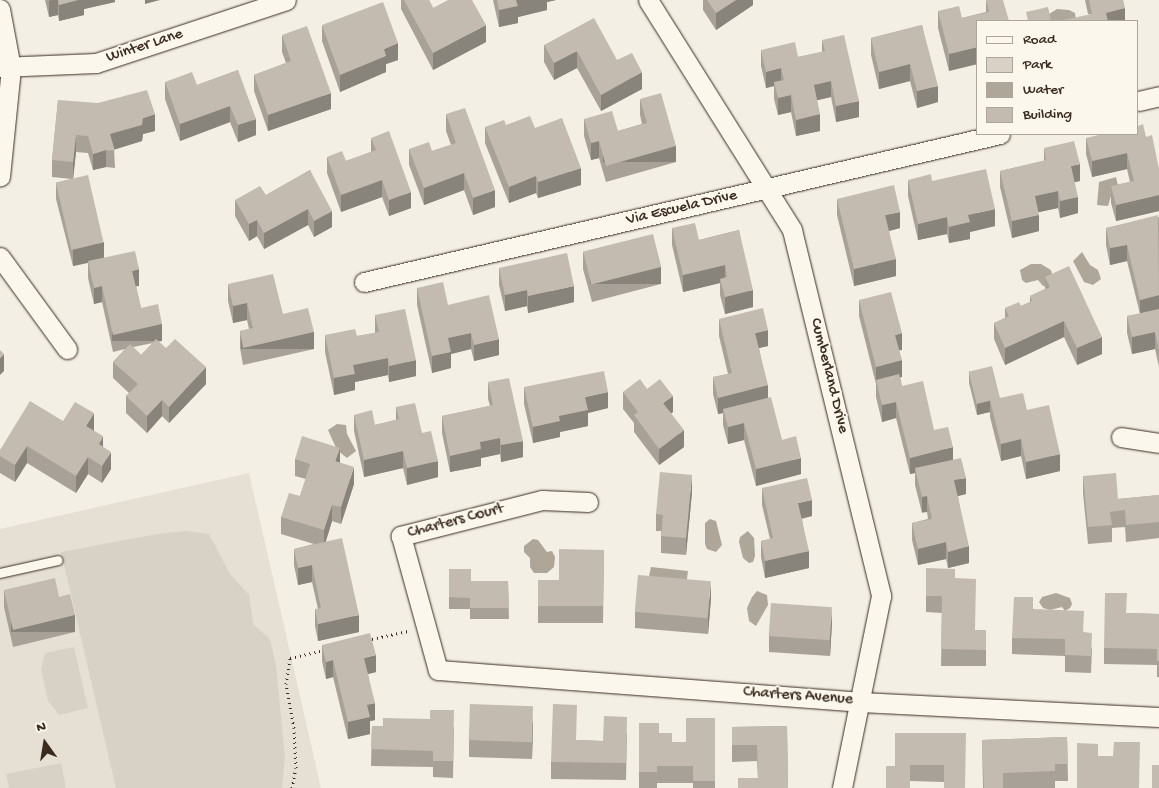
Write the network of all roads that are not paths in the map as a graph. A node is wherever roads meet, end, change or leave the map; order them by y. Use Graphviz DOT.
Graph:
graph roads {
  1 [pos="286,0"];
  2 [pos="648,0"];
  3 [pos="0,9"];
  4 [pos="5,68"];
  5 [pos="1159,96"];
  6 [pos="1139,101"];
  7 [pos="996,135"];
  8 [pos="0,176"];
  9 [pos="767,189"];
  10 [pos="0,257"];
  11 [pos="364,282"];
  12 [pos="67,349"];
  13 [pos="1122,437"];
  14 [pos="1159,443"];
  15 [pos="588,502"];
  16 [pos="58,560"];
  17 [pos="0,573"];
  18 [pos="438,670"];
  19 [pos="860,702"];
  20 [pos="1159,717"];
  21 [pos="842,788"];
  1 -- 4 [label="street, Winter Lane"];
  2 -- 9 [label="street, Cumberland Drive"];
  3 -- 4 [label="street"];
  4 -- 8 [label="street"];
  5 -- 6 [label="street"];
  7 -- 9 [label="street, Via Escuela Drive"];
  9 -- 11 [label="street, Via Escuela Drive"];
  9 -- 19 [label="street, Cumberland Drive"];
  10 -- 12 [label="street"];
  13 -- 14 [label="street"];
  15 -- 18 [label="street, Charters Court"];
  16 -- 17 [label="lane"];
  18 -- 19 [label="street, Charters Avenue"];
  19 -- 20 [label="street, Charters Avenue"];
  19 -- 21 [label="street, Cumberland Drive"];
}
